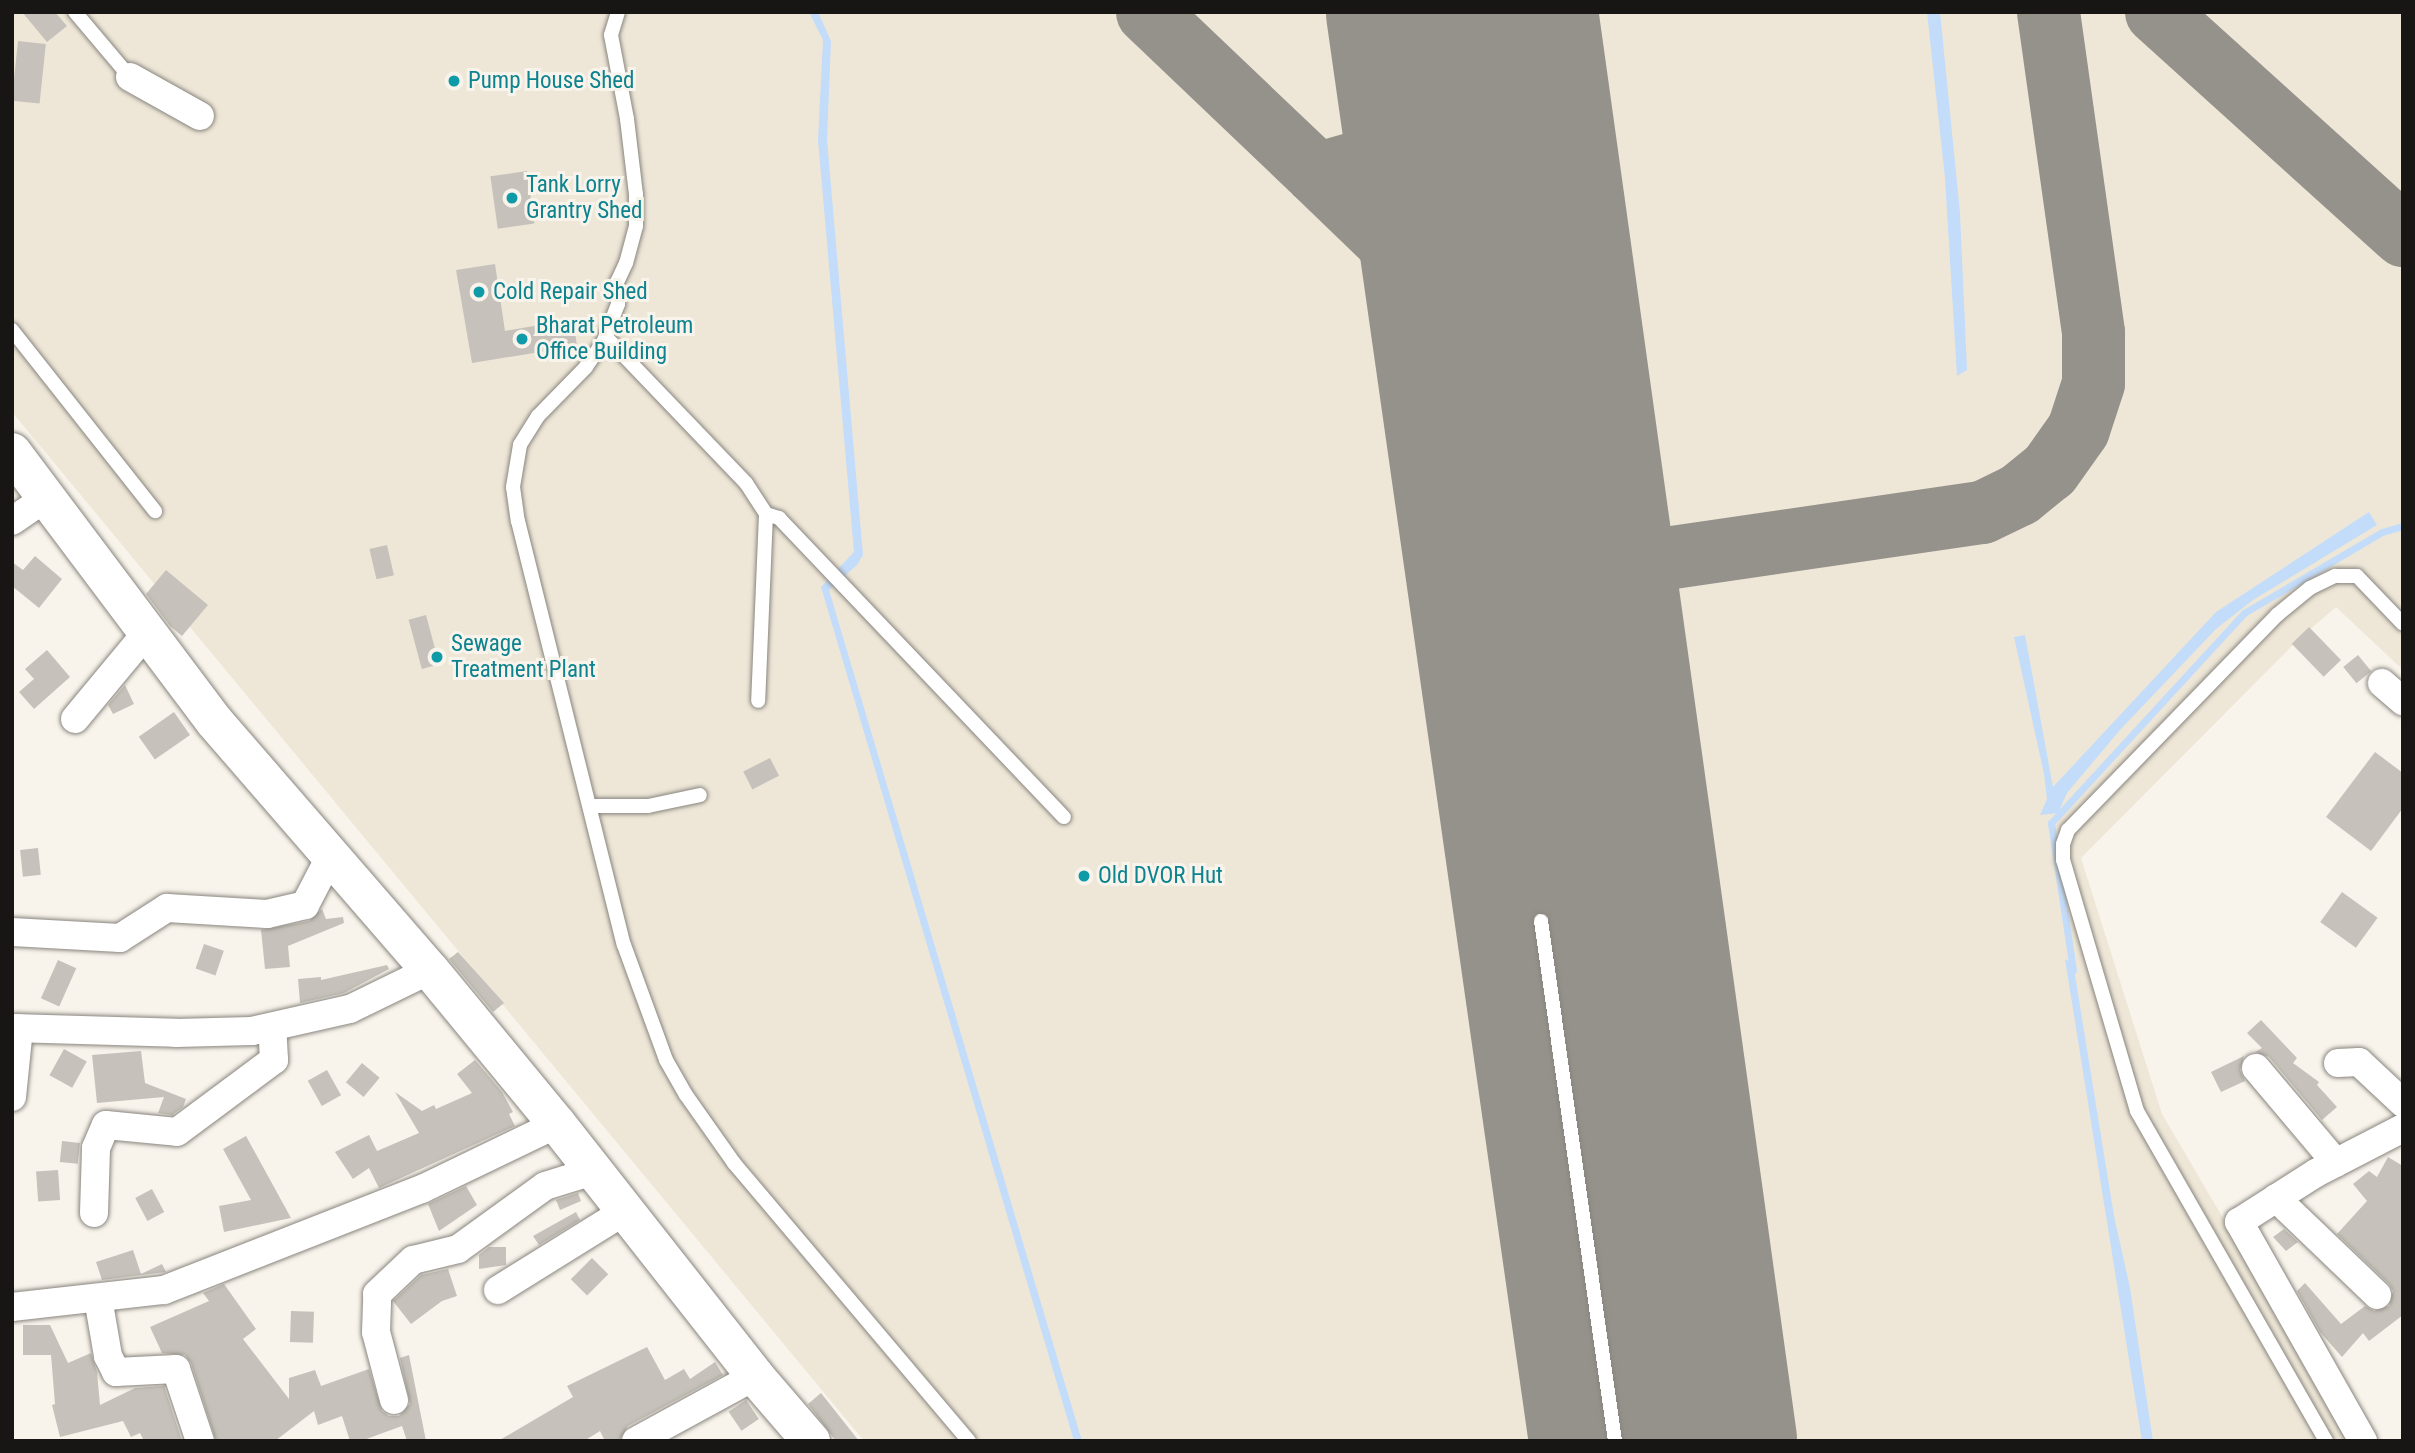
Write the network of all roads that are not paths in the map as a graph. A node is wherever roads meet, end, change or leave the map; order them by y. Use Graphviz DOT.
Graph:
graph roads {
  1 [pos="75,12"];
  2 [pos="618,12"];
  3 [pos="130,77"];
  4 [pos="200,116"];
  5 [pos="12,330"];
  6 [pos="606,337"];
  7 [pos="12,452"];
  8 [pos="47,497"];
  9 [pos="155,511"];
  10 [pos="766,514"];
  11 [pos="12,521"];
  12 [pos="2403,624"];
  13 [pos="148,631"];
  14 [pos="758,701"];
  15 [pos="75,719"];
  16 [pos="700,795"];
  17 [pos="590,806"];
  18 [pos="1064,817"];
  19 [pos="331,855"];
  20 [pos="1541,921"];
  21 [pos="12,932"];
  22 [pos="430,970"];
  23 [pos="272,1027"];
  24 [pos="15,1028"];
  25 [pos="2338,1063"];
  26 [pos="2256,1068"];
  27 [pos="12,1097"];
  28 [pos="2403,1102"];
  29 [pos="557,1124"];
  30 [pos="2403,1128"];
  31 [pos="2336,1163"];
  32 [pos="593,1171"];
  33 [pos="2276,1198"];
  34 [pos="625,1211"];
  35 [pos="94,1213"];
  36 [pos="498,1290"];
  37 [pos="2377,1295"];
  38 [pos="98,1298"];
  39 [pos="12,1307"];
  40 [pos="755,1376"];
  41 [pos="394,1400"];
  42 [pos="200,1441"];
  43 [pos="636,1441"];
  44 [pos="811,1441"];
  45 [pos="969,1441"];
  46 [pos="1615,1441"];
  47 [pos="2326,1441"];
  48 [pos="2363,1441"];
  1 -- 3 [label="lane"];
  2 -- 6 [label="lane"];
  3 -- 4 [label="street"];
  5 -- 9 [label="lane"];
  6 -- 10 [label="lane"];
  6 -- 17 [label="lane"];
  7 -- 8 [label="street"];
  8 -- 11 [label="street"];
  8 -- 13 [label="street"];
  10 -- 14 [label="lane"];
  10 -- 18 [label="lane"];
  12 -- 47 [label="lane"];
  13 -- 15 [label="street"];
  13 -- 19 [label="street"];
  16 -- 17 [label="lane"];
  17 -- 45 [label="lane"];
  19 -- 21 [label="street"];
  19 -- 22 [label="street"];
  20 -- 46 [label="lane"];
  22 -- 23 [label="street"];
  22 -- 29 [label="street"];
  23 -- 24 [label="street"];
  23 -- 35 [label="street"];
  24 -- 27 [label="street"];
  25 -- 28 [label="street"];
  26 -- 31 [label="street"];
  29 -- 32 [label="street"];
  29 -- 38 [label="street"];
  30 -- 31 [label="street"];
  31 -- 33 [label="street"];
  32 -- 34 [label="street"];
  32 -- 41 [label="street"];
  33 -- 37 [label="street"];
  33 -- 48 [label="street"];
  34 -- 36 [label="street"];
  34 -- 40 [label="street"];
  38 -- 39 [label="street"];
  38 -- 42 [label="street"];
  40 -- 43 [label="street"];
  40 -- 44 [label="street"];
}
